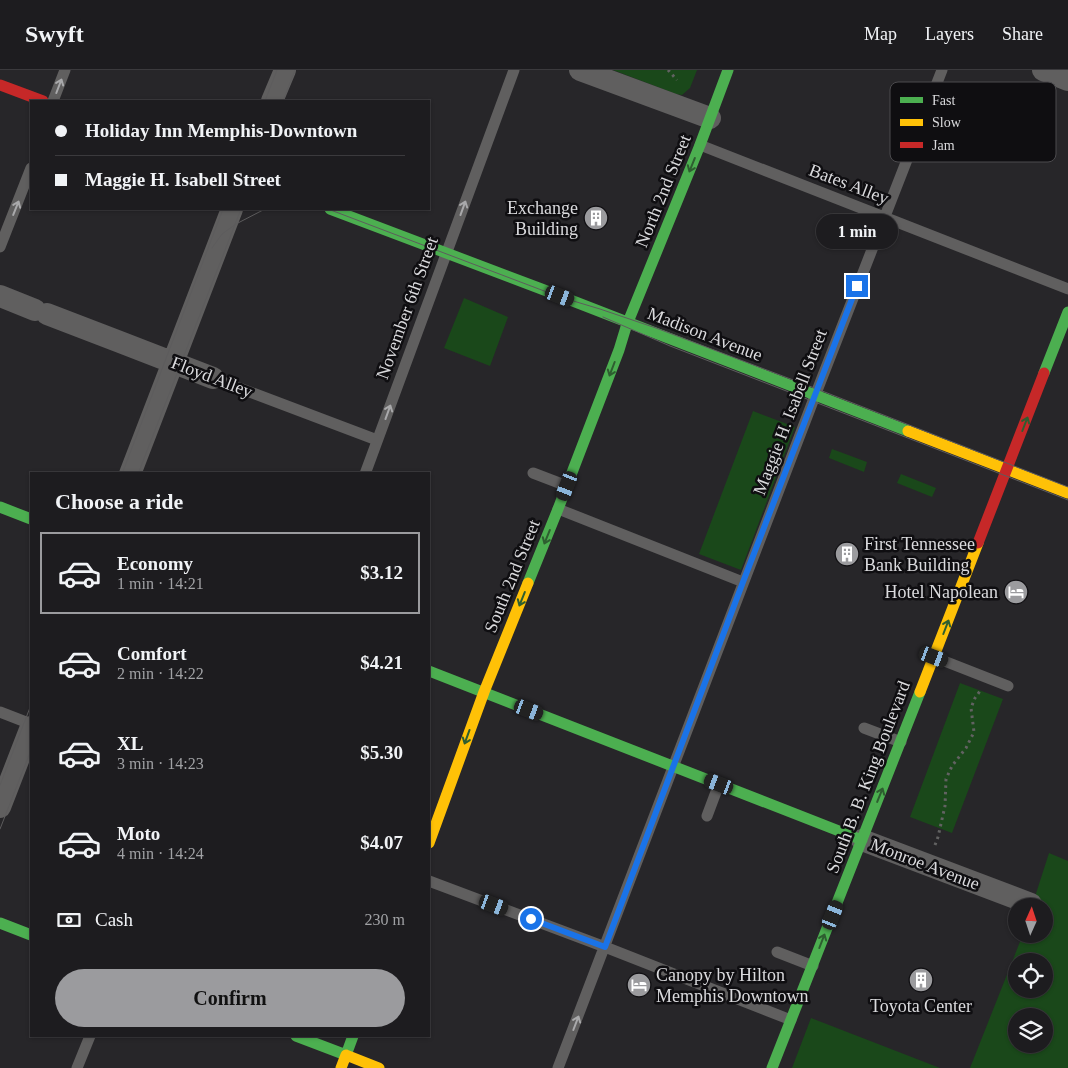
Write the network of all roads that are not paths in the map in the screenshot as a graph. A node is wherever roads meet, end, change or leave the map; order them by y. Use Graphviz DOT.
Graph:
graph roads {
  1 [pos="65,70"];
  2 [pos="285,70"];
  3 [pos="514,70"];
  4 [pos="580,70"];
  5 [pos="728,70"];
  6 [pos="942,70"];
  7 [pos="1043,70"];
  8 [pos="1068,80"];
  9 [pos="937,82"];
  10 [pos="0,85"];
  11 [pos="40,100"];
  12 [pos="53,100"];
  13 [pos="272,100"];
  14 [pos="710,118"];
  15 [pos="700,145"];
  16 [pos="906,162"];
  17 [pos="30,171"];
  18 [pos="232,210"];
  19 [pos="333,210"];
  20 [pos="884,217"];
  21 [pos="0,247"];
  22 [pos="446,253"];
  23 [pos="1068,289"];
  24 [pos="0,296"];
  25 [pos="1068,312"];
  26 [pos="628,323"];
  27 [pos="173,363"];
  28 [pos="213,378"];
  29 [pos="815,395"];
  30 [pos="377,440"];
  31 [pos="1008,470"];
  32 [pos="131,472"];
  33 [pos="365,472"];
  34 [pos="533,473"];
  35 [pos="567,486"];
  36 [pos="1068,493"];
  37 [pos="0,507"];
  38 [pos="558,509"];
  39 [pos="30,519"];
  40 [pos="743,582"];
  41 [pos="934,657"];
  42 [pos="430,671"];
  43 [pos="1008,686"];
  44 [pos="484,692"];
  45 [pos="0,712"];
  46 [pos="30,726"];
  47 [pos="864,728"];
  48 [pos="30,729"];
  49 [pos="901,742"];
  50 [pos="673,767"];
  51 [pos="719,784"];
  52 [pos="0,808"];
  53 [pos="707,816"];
  54 [pos="430,840"];
  55 [pos="862,840"];
  56 [pos="430,881"];
  57 [pos="1015,898"];
  58 [pos="0,923"];
  59 [pos="30,935"];
  60 [pos="605,947"];
  61 [pos="778,952"];
  62 [pos="813,966"];
  63 [pos="791,1020"];
  64 [pos="90,1037"];
  65 [pos="299,1037"];
  66 [pos="353,1037"];
  67 [pos="346,1055"];
  68 [pos="78,1068"];
  69 [pos="341,1068"];
  70 [pos="379,1068"];
  71 [pos="558,1068"];
  72 [pos="772,1068"];
  12 -- 1 [label="lane, one-way"];
  2 -- 13 [label="street"];
  22 -- 3 [label="lane, November 6th Street, one-way"];
  4 -- 14 [label="street"];
  5 -- 14 [label="main road, North 2nd Street"];
  6 -- 9 [label="lane, Maggie H. Isabell Street"];
  7 -- 8 [label="street"];
  10 -- 11 [label="main road"];
  14 -- 15 [label="main road, North 2nd Street"];
  15 -- 20 [label="lane, Bates Alley"];
  15 -- 26 [label="main road, North 2nd Street, one-way"];
  16 -- 20 [label="lane, Maggie H. Isabell Street"];
  21 -- 17 [label="lane, one-way"];
  18 -- 27 [label="street"];
  19 -- 22 [label="main road, Madison Avenue"];
  20 -- 23 [label="lane, Bates Alley"];
  20 -- 29 [label="lane, Maggie H. Isabell Street"];
  22 -- 26 [label="main road, Madison Avenue"];
  30 -- 22 [label="lane, November 6th Street, one-way"];
  24 -- 27 [label="street, Floyd Alley"];
  31 -- 25 [label="main road, South B. B. King Boulevard, one-way"];
  26 -- 29 [label="main road, Madison Avenue"];
  26 -- 35 [label="main road, South 2nd Street, one-way"];
  27 -- 28 [label="street, Floyd Alley"];
  27 -- 32 [label="street"];
  28 -- 30 [label="lane, Floyd Alley"];
  29 -- 31 [label="main road, Madison Avenue"];
  29 -- 40 [label="lane, Maggie H. Isabell Street"];
  30 -- 33 [label="lane, November 6th Street"];
  31 -- 36 [label="main road, Madison Avenue"];
  41 -- 31 [label="main road, South B. B. King Boulevard, one-way"];
  34 -- 35 [label="lane"];
  35 -- 38 [label="main road, South 2nd Street"];
  37 -- 39 [label="main road"];
  38 -- 40 [label="lane"];
  38 -- 44 [label="main road, South 2nd Street, one-way"];
  40 -- 50 [label="lane, Maggie H. Isabell Street"];
  41 -- 43 [label="lane"];
  41 -- 49 [label="main road, South B. B. King Boulevard"];
  42 -- 44 [label="main road, Monroe Avenue"];
  44 -- 50 [label="main road, Monroe Avenue"];
  44 -- 54 [label="main road, South 2nd Street, one-way"];
  45 -- 46 [label="lane"];
  47 -- 49 [label="lane"];
  48 -- 52 [label="street"];
  55 -- 49 [label="main road, South B. B. King Boulevard, one-way"];
  50 -- 51 [label="main road, Monroe Avenue"];
  50 -- 60 [label="lane, Maggie H. Isabell Street"];
  51 -- 53 [label="lane"];
  51 -- 55 [label="main road, Monroe Avenue"];
  55 -- 57 [label="street, Monroe Avenue"];
  62 -- 55 [label="main road, South B. B. King Boulevard, one-way"];
  56 -- 60 [label="lane"];
  58 -- 59 [label="main road"];
  60 -- 63 [label="lane"];
  71 -- 60 [label="lane, Maggie H. Isabell Street, one-way"];
  61 -- 62 [label="lane"];
  62 -- 63 [label="main road, South B. B. King Boulevard"];
  63 -- 72 [label="main road, South B. B. King Boulevard"];
  64 -- 68 [label="lane"];
  65 -- 67 [label="main road"];
  66 -- 67 [label="main road"];
  67 -- 69 [label="main road"];
  67 -- 70 [label="main road"];
}
